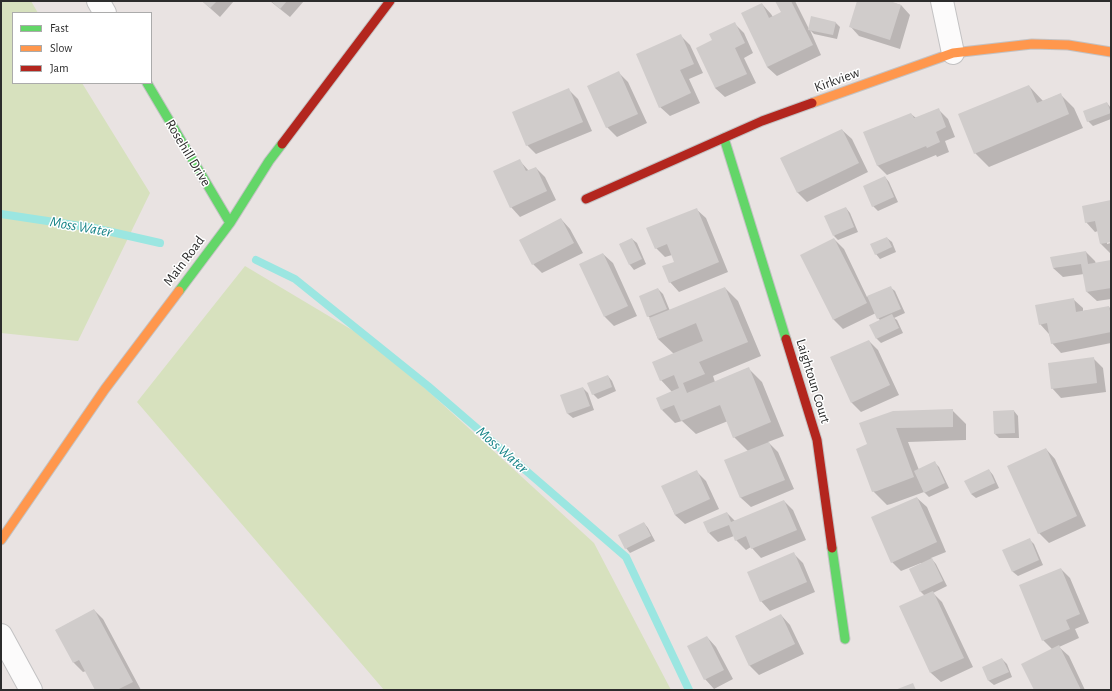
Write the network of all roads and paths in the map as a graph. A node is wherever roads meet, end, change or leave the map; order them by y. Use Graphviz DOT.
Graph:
graph roads {
  1 [pos="98,1"];
  2 [pos="390,1"];
  3 [pos="942,1"];
  4 [pos="104,12"];
  5 [pos="1111,52"];
  6 [pos="953,53"];
  7 [pos="148,84"];
  8 [pos="724,138"];
  9 [pos="586,199"];
  10 [pos="230,223"];
  11 [pos="1,540"];
  12 [pos="1,635"];
  13 [pos="845,638"];
  14 [pos="31,690"];
  1 -- 4 [label="street"];
  2 -- 10 [label="street, Main Road"];
  3 -- 6 [label="street"];
  5 -- 6 [label="street, Kirkview"];
  6 -- 8 [label="street, Kirkview"];
  7 -- 10 [label="street, Rosehill Drive"];
  8 -- 9 [label="street, Kirkview"];
  8 -- 13 [label="street, Laightoun Court"];
  10 -- 11 [label="street, Main Road"];
  12 -- 14 [label="street"];
}
